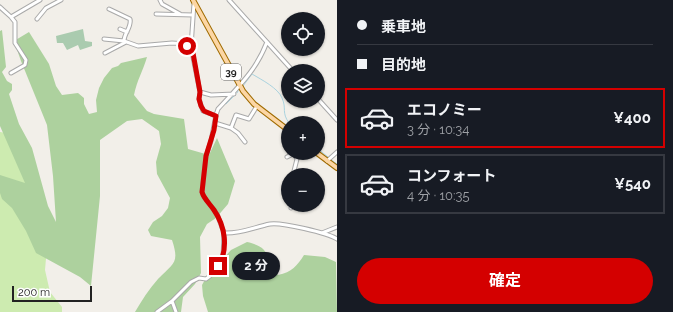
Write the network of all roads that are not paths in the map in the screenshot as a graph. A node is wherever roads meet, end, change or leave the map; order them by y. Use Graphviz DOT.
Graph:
graph roads {
  1 [pos="40,0"];
  2 [pos="61,0"];
  3 [pos="160,0"];
  4 [pos="230,0"];
  5 [pos="193,1"];
  6 [pos="0,8"];
  7 [pos="109,9"];
  8 [pos="156,14"];
  9 [pos="180,14"];
  10 [pos="193,15"];
  11 [pos="11,17"];
  12 [pos="37,19"];
  13 [pos="120,29"];
  14 [pos="127,32"];
  15 [pos="104,39"];
  16 [pos="125,42"];
  17 [pos="267,42"];
  18 [pos="191,47"];
  19 [pos="105,53"];
  20 [pos="287,64"];
  21 [pos="11,73"];
  22 [pos="240,87"];
  23 [pos="200,92"];
  24 [pos="234,94"];
  25 [pos="257,106"];
  26 [pos="325,107"];
  27 [pos="216,116"];
  28 [pos="337,120"];
  29 [pos="215,123"];
  30 [pos="281,125"];
  31 [pos="231,128"];
  32 [pos="245,142"];
  33 [pos="337,152"];
  34 [pos="327,161"];
  35 [pos="337,168"];
  36 [pos="337,227"];
  37 [pos="224,233"];
  38 [pos="320,233"];
  39 [pos="336,238"];
  40 [pos="172,302"];
  41 [pos="157,312"];
  42 [pos="176,312"];
  1 -- 11 [label="street"];
  2 -- 12 [label="street"];
  3 -- 9 [label="street"];
  4 -- 17 [label="street"];
  5 -- 10 [label="street"];
  5 -- 22 [label="main road, 39"];
  6 -- 11 [label="street"];
  7 -- 14 [label="street"];
  8 -- 9 [label="street"];
  9 -- 10 [label="street"];
  10 -- 18 [label="street"];
  11 -- 21 [label="street"];
  13 -- 14 [label="street"];
  14 -- 16 [label="street"];
  15 -- 16 [label="street"];
  16 -- 18 [label="street"];
  16 -- 19 [label="street"];
  17 -- 20 [label="street"];
  17 -- 22 [label="street"];
  18 -- 23 [label="street"];
  22 -- 24 [label="street"];
  22 -- 25 [label="main road, 39"];
  23 -- 24 [label="street"];
  23 -- 27 [label="street"];
  24 -- 27 [label="street"];
  25 -- 30 [label="main road, 39"];
  25 -- 31 [label="street"];
  26 -- 28 [label="street"];
  27 -- 29 [label="street"];
  29 -- 31 [label="street"];
  29 -- 37 [label="street"];
  31 -- 32 [label="street"];
  33 -- 34 [label="street"];
  34 -- 35 [label="main road"];
  36 -- 38 [label="street"];
  36 -- 39 [label="street"];
  37 -- 38 [label="street"];
  37 -- 40 [label="street"];
  38 -- 39 [label="street"];
  40 -- 41 [label="street"];
  40 -- 42 [label="street"];
}
